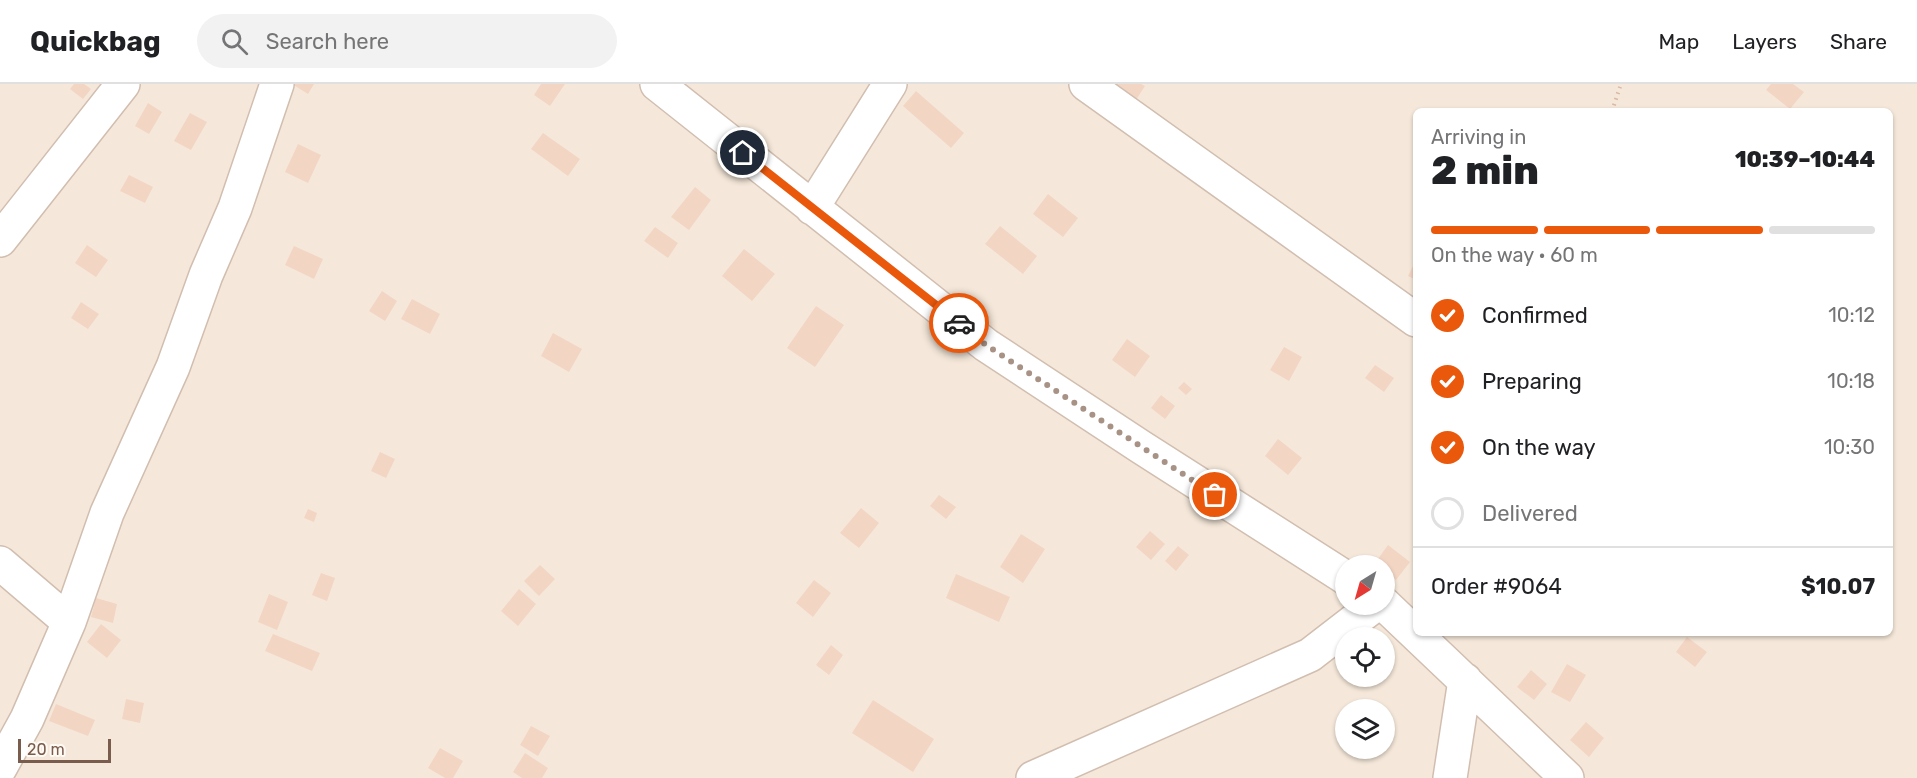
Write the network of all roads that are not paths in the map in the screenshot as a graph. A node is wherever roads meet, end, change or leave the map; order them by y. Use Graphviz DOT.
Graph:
graph roads {
  1 [pos="123,84"];
  2 [pos="277,84"];
  3 [pos="657,84"];
  4 [pos="890,84"];
  5 [pos="1086,84"];
  6 [pos="812,208"];
  7 [pos="0,240"];
  8 [pos="1413,318"];
  9 [pos="0,563"];
  10 [pos="1335,572"];
  11 [pos="1395,614"];
  12 [pos="1362,615"];
  13 [pos="69,622"];
  14 [pos="1413,631"];
  15 [pos="1418,636"];
  16 [pos="1465,680"];
  17 [pos="0,768"];
  18 [pos="1033,778"];
  19 [pos="1450,778"];
  20 [pos="1567,778"];
  1 -- 7 [label="street"];
  2 -- 13 [label="street"];
  3 -- 6 [label="street"];
  4 -- 6 [label="street"];
  5 -- 8 [label="street"];
  6 -- 10 [label="street"];
  9 -- 13 [label="street"];
  11 -- 14 [label="street"];
  12 -- 18 [label="street"];
  13 -- 17 [label="street"];
  15 -- 16 [label="street"];
  16 -- 19 [label="street"];
  16 -- 20 [label="street"];
}
